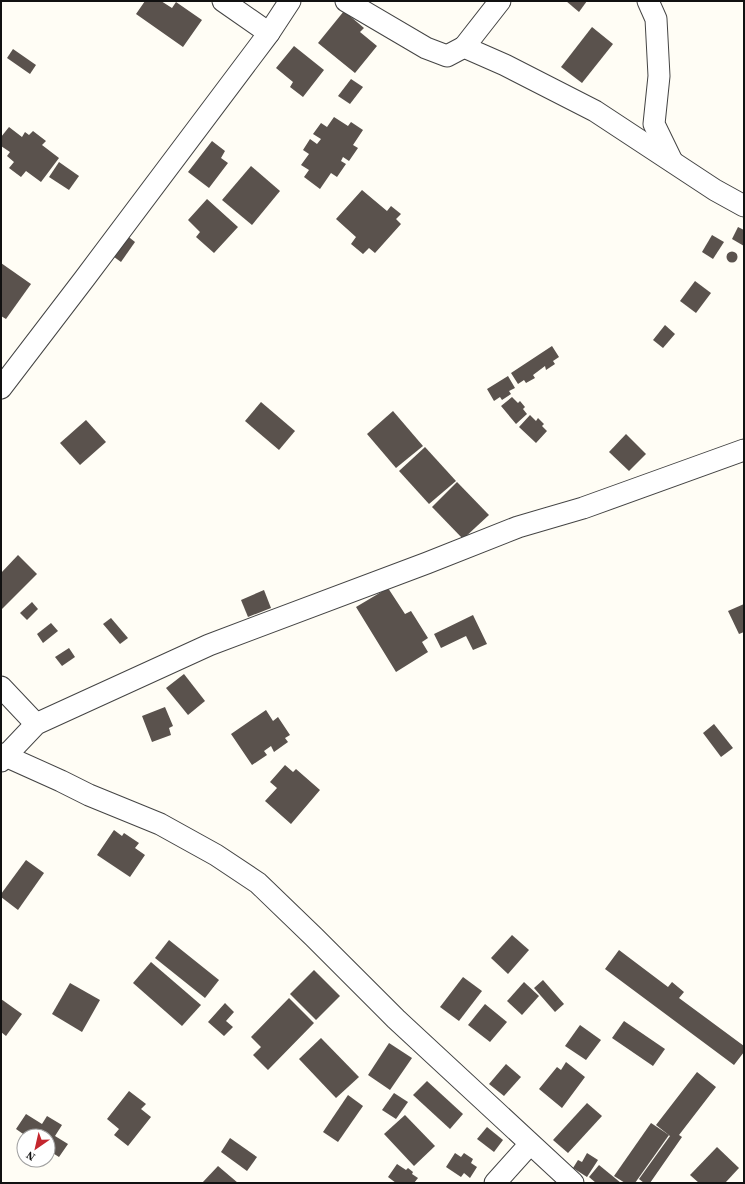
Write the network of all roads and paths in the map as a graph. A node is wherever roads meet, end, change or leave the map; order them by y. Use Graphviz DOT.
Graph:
graph roads {
  1 [pos="222,1"];
  2 [pos="290,1"];
  3 [pos="346,1"];
  4 [pos="500,1"];
  5 [pos="648,1"];
  6 [pos="269,34"];
  7 [pos="464,46"];
  8 [pos="672,162"];
  9 [pos="744,206"];
  10 [pos="1,388"];
  11 [pos="744,450"];
  12 [pos="1,687"];
  13 [pos="36,724"];
  14 [pos="3,757"];
  15 [pos="530,1144"];
  16 [pos="495,1183"];
  17 [pos="573,1183"];
  1 -- 6 [label="street"];
  2 -- 6 [label="street"];
  3 -- 7 [label="street"];
  4 -- 7 [label="street"];
  5 -- 8 [label="street"];
  6 -- 10 [label="street"];
  7 -- 8 [label="street"];
  8 -- 9 [label="street"];
  11 -- 13 [label="street"];
  12 -- 13 [label="street"];
  13 -- 14 [label="street"];
  14 -- 15 [label="street"];
  15 -- 16 [label="street"];
  15 -- 17 [label="street"];
}
